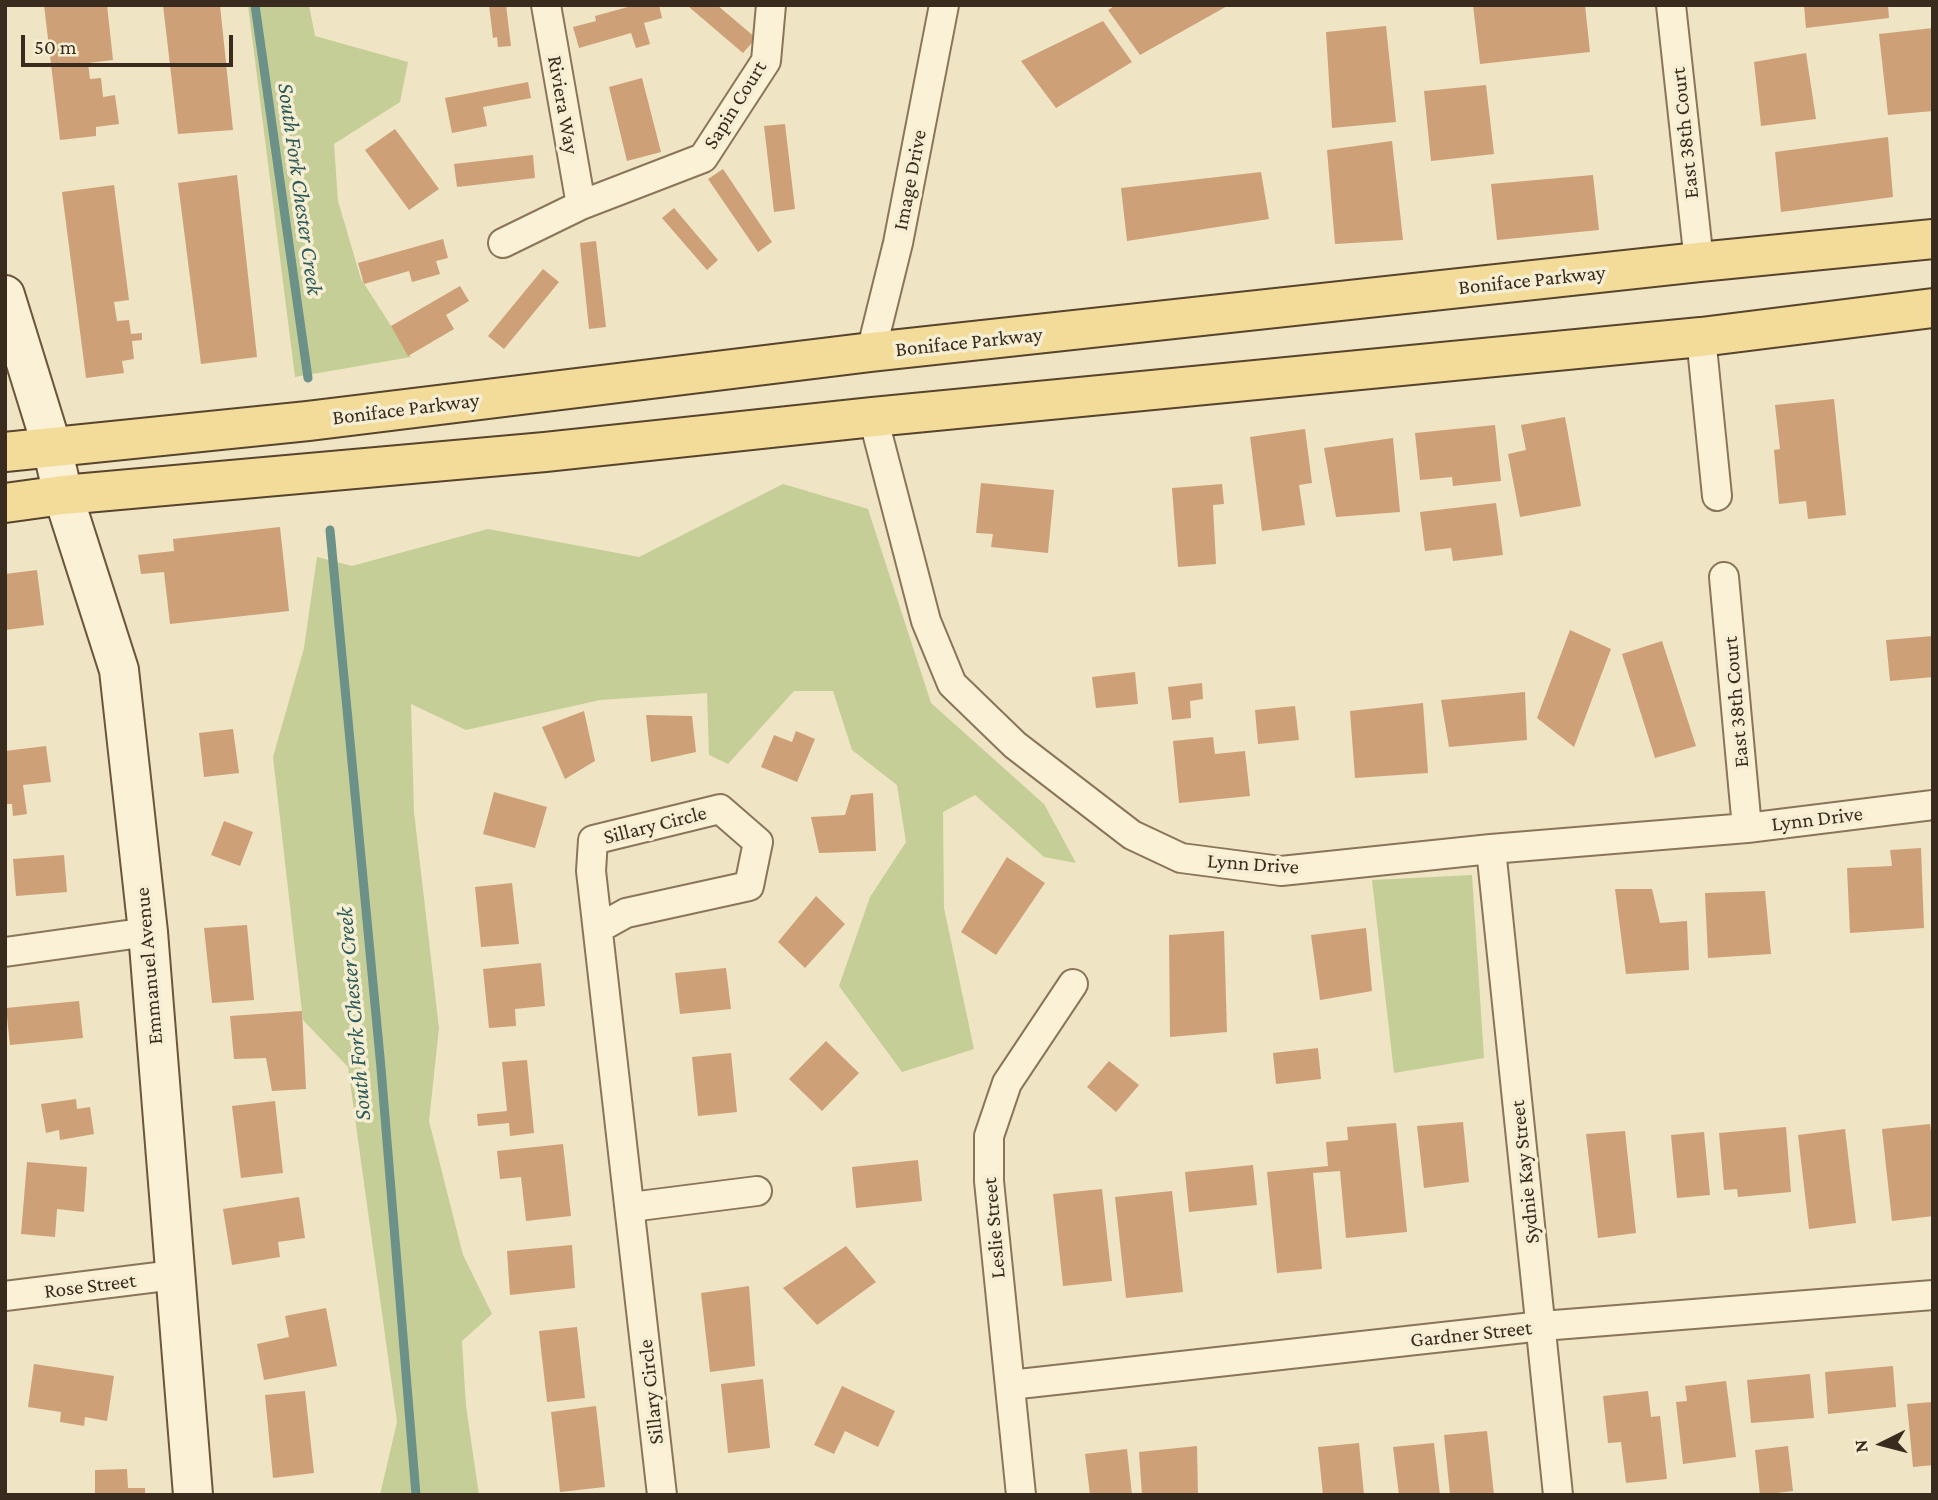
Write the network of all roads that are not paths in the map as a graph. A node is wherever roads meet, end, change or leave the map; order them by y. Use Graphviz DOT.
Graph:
graph roads {
  1 [pos="546,5"];
  2 [pos="771,5"];
  3 [pos="944,5"];
  4 [pos="1671,5"];
  5 [pos="581,205"];
  6 [pos="1933,239"];
  7 [pos="503,243"];
  8 [pos="1699,262"];
  9 [pos="5,295"];
  10 [pos="1933,309"];
  11 [pos="1701,337"];
  12 [pos="871,352"];
  13 [pos="873,417"];
  14 [pos="52,447"];
  15 [pos="5,452"];
  16 [pos="63,495"];
  17 [pos="1717,496"];
  18 [pos="5,503"];
  19 [pos="1724,577"];
  20 [pos="1933,805"];
  21 [pos="1747,828"];
  22 [pos="1492,849"];
  23 [pos="598,928"];
  24 [pos="148,932"];
  25 [pos="5,952"];
  26 [pos="1073,984"];
  27 [pos="757,1191"];
  28 [pos="631,1207"];
  29 [pos="174,1275"];
  30 [pos="1933,1295"];
  31 [pos="5,1296"];
  32 [pos="1542,1326"];
  33 [pos="1010,1385"];
  34 [pos="193,1495"];
  35 [pos="662,1495"];
  36 [pos="1021,1495"];
  37 [pos="1558,1495"];
  1 -- 5 [label="street, Riviera Way"];
  2 -- 5 [label="street, Sapin Court"];
  3 -- 12 [label="street, Image Drive"];
  4 -- 8 [label="street, East 38th Court"];
  5 -- 7 [label="street, Sapin Court"];
  6 -- 8 [label="main road, Boniface Parkway"];
  8 -- 12 [label="main road, Boniface Parkway"];
  9 -- 14 [label="street, Emmanuel Avenue"];
  10 -- 11 [label="main road"];
  11 -- 13 [label="main road"];
  11 -- 17 [label="street"];
  12 -- 14 [label="main road, Boniface Parkway"];
  13 -- 16 [label="main road"];
  13 -- 22 [label="street, Lynn Drive"];
  14 -- 15 [label="main road, Boniface Parkway"];
  14 -- 16 [label="street, Emmanuel Avenue"];
  16 -- 18 [label="main road"];
  16 -- 24 [label="street, Emmanuel Avenue"];
  19 -- 21 [label="street, East 38th Court"];
  20 -- 21 [label="street, Lynn Drive"];
  21 -- 22 [label="street, Lynn Drive"];
  22 -- 32 [label="street, Sydnie Kay Street"];
  23 -- 23 [label="street, Sillary Circle"];
  23 -- 28 [label="street, Sillary Circle"];
  24 -- 25 [label="street"];
  24 -- 29 [label="street, Emmanuel Avenue"];
  26 -- 33 [label="street, Leslie Street"];
  27 -- 28 [label="street"];
  28 -- 35 [label="street, Sillary Circle"];
  29 -- 31 [label="street, Rose Street"];
  29 -- 34 [label="street, Emmanuel Avenue"];
  30 -- 32 [label="street, Gardner Street"];
  32 -- 33 [label="street, Gardner Street"];
  32 -- 37 [label="street, Sydnie Kay Street"];
  33 -- 36 [label="street, Leslie Street"];
}
